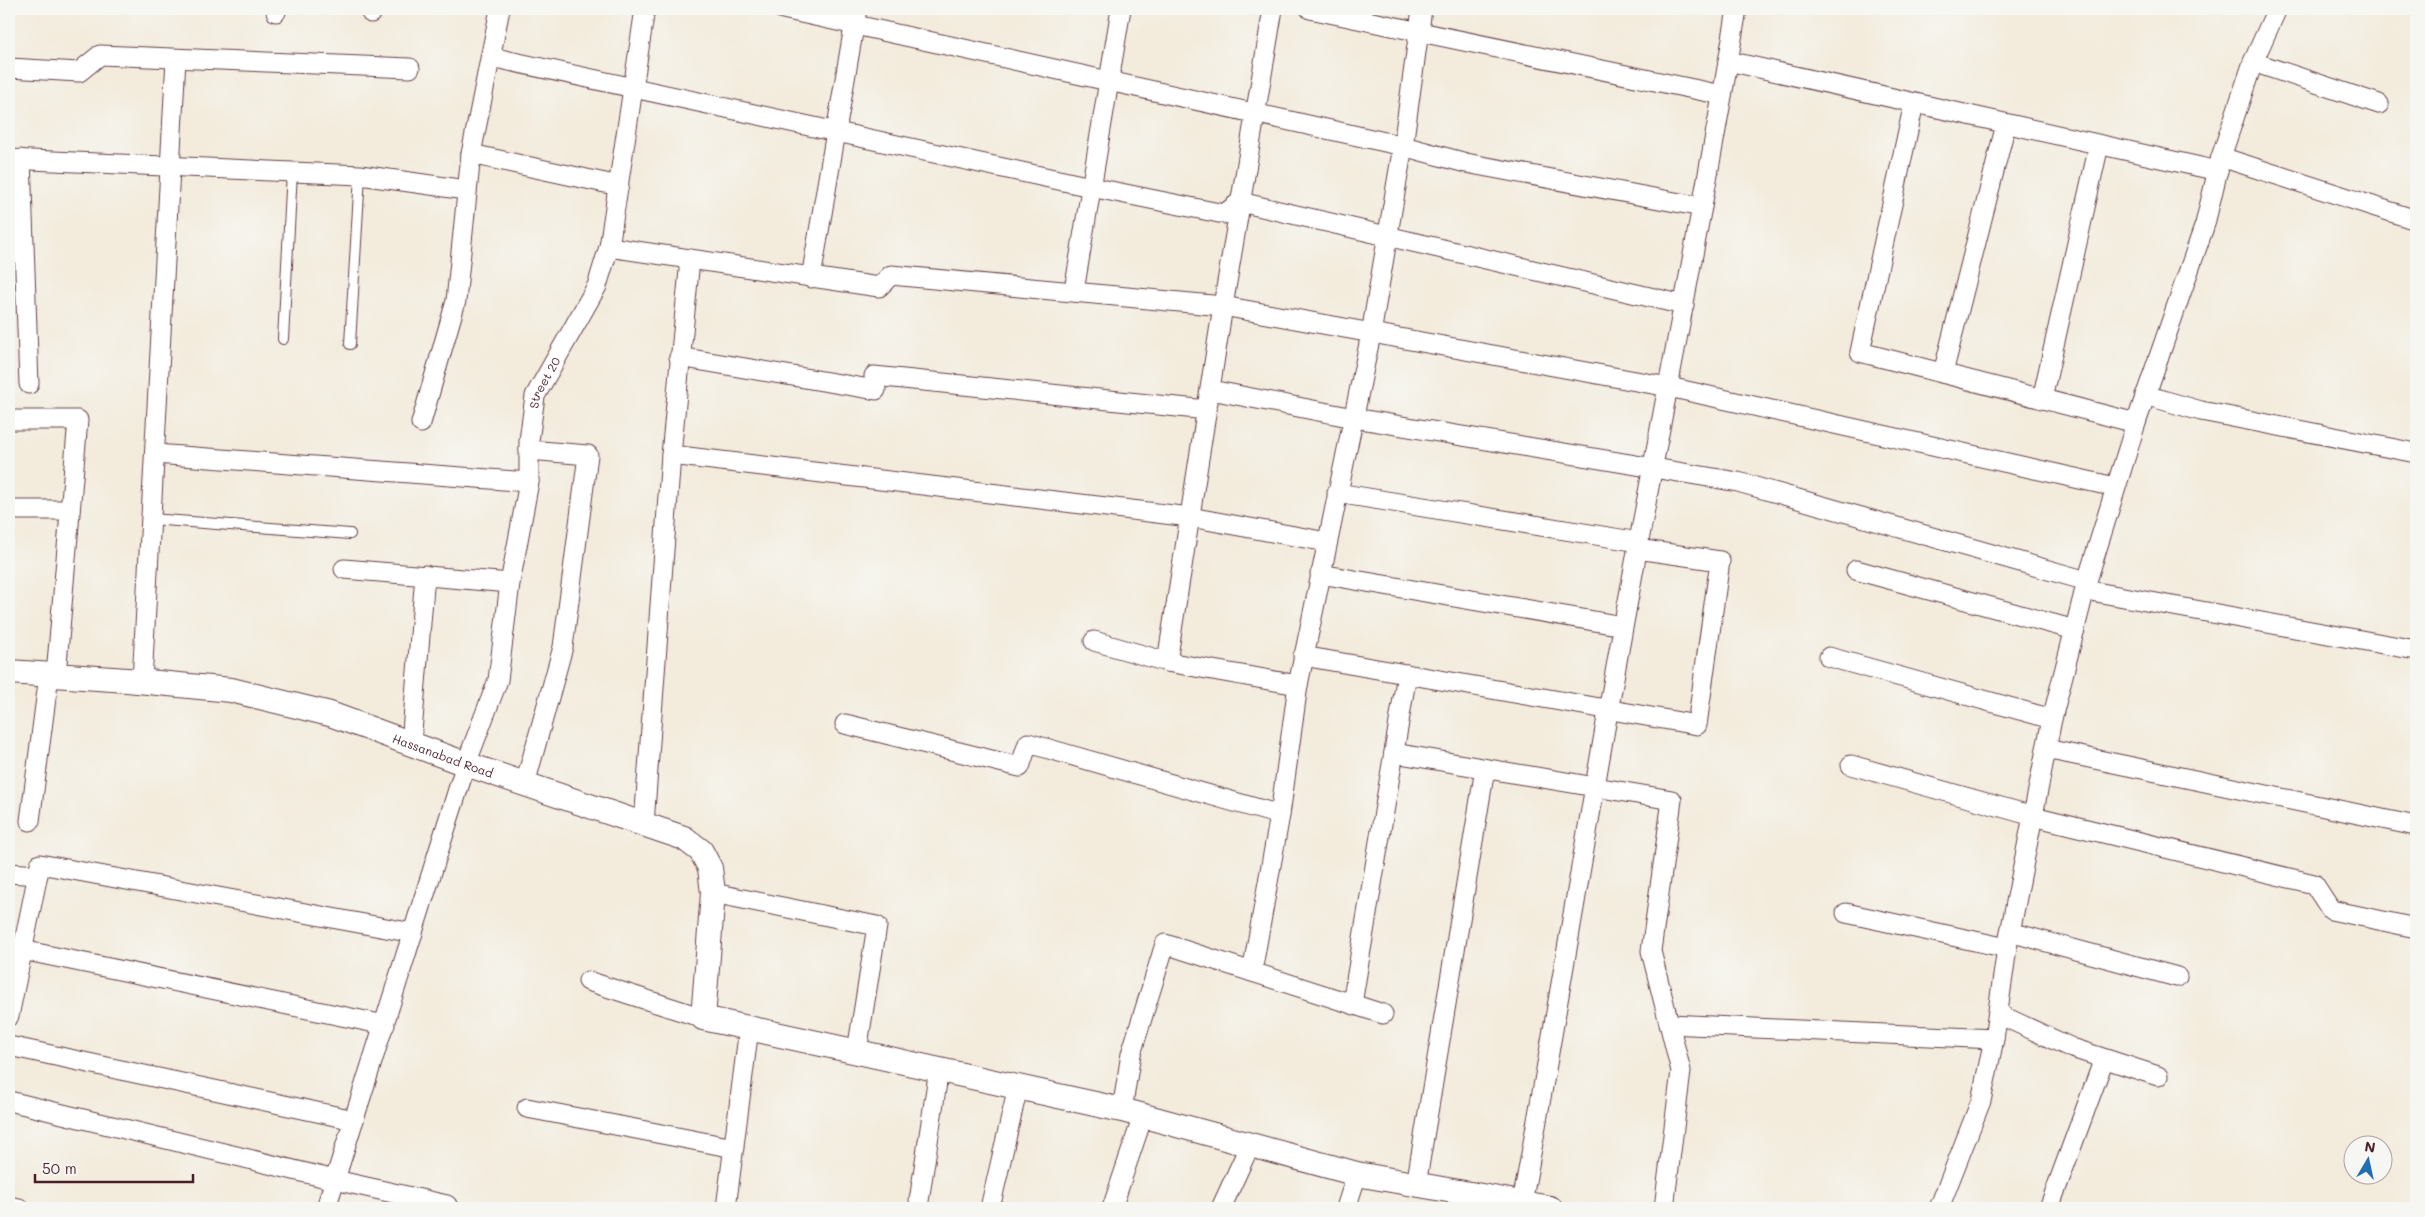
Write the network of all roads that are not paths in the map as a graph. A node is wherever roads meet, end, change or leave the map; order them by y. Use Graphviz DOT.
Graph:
graph roads {
  1 [pos="500,9"];
  2 [pos="645,9"];
  3 [pos="783,9"];
  4 [pos="1120,9"];
  5 [pos="1273,9"];
  6 [pos="1310,9"];
  7 [pos="1422,9"];
  8 [pos="1737,9"];
  9 [pos="2273,10"];
  10 [pos="856,16"];
  11 [pos="1418,32"];
  12 [pos="491,57"];
  13 [pos="176,58"];
  14 [pos="1728,60"];
  15 [pos="2253,62"];
  16 [pos="9,68"];
  17 [pos="410,68"];
  18 [pos="1108,80"];
  19 [pos="633,89"];
  20 [pos="1722,95"];
  21 [pos="1914,103"];
  22 [pos="2380,104"];
  23 [pos="1255,112"];
  24 [pos="2006,124"];
  25 [pos="836,130"];
  26 [pos="2099,144"];
  27 [pos="1403,146"];
  28 [pos="471,154"];
  29 [pos="15,159"];
  30 [pos="2220,164"];
  31 [pos="171,167"];
  32 [pos="292,172"];
  33 [pos="360,175"];
  34 [pos="618,186"];
  35 [pos="1091,187"];
  36 [pos="466,190"];
  37 [pos="1240,202"];
  38 [pos="1702,208"];
  39 [pos="2416,220"];
  40 [pos="1388,236"];
  41 [pos="609,247"];
  42 [pos="690,260"];
  43 [pos="811,278"];
  44 [pos="1074,291"];
  45 [pos="1684,304"];
  46 [pos="1223,306"];
  47 [pos="1371,334"];
  48 [pos="283,340"];
  49 [pos="350,344"];
  50 [pos="679,357"];
  51 [pos="1943,373"];
  52 [pos="29,384"];
  53 [pos="1669,387"];
  54 [pos="1211,390"];
  55 [pos="2145,396"];
  56 [pos="2042,399"];
  57 [pos="1207,410"];
  58 [pos="1354,418"];
  59 [pos="9,420"];
  60 [pos="421,423"];
  61 [pos="2136,423"];
  62 [pos="529,450"];
  63 [pos="2416,453"];
  64 [pos="154,454"];
  65 [pos="671,455"];
  66 [pos="1652,467"];
  67 [pos="529,482"];
  68 [pos="2115,487"];
  69 [pos="1337,494"];
  70 [pos="9,510"];
  71 [pos="70,510"];
  72 [pos="1190,517"];
  73 [pos="151,519"];
  74 [pos="350,534"];
  75 [pos="1327,542"];
  76 [pos="1638,545"];
  77 [pos="344,569"];
  78 [pos="1856,570"];
  79 [pos="1320,574"];
  80 [pos="425,575"];
  81 [pos="510,583"];
  82 [pos="2086,586"];
  83 [pos="1623,626"];
  84 [pos="2075,630"];
  85 [pos="1094,641"];
  86 [pos="2416,650"];
  87 [pos="1303,656"];
  88 [pos="1829,657"];
  89 [pos="1167,662"];
  90 [pos="9,672"];
  91 [pos="1407,674"];
  92 [pos="52,675"];
  93 [pos="142,681"];
  94 [pos="1298,685"];
  95 [pos="1608,708"];
  96 [pos="2052,719"];
  97 [pos="844,724"];
  98 [pos="411,744"];
  99 [pos="2046,749"];
  100 [pos="1394,753"];
  101 [pos="466,764"];
  102 [pos="1851,765"];
  103 [pos="1485,768"];
  104 [pos="525,784"];
  105 [pos="1595,787"];
  106 [pos="1280,815"];
  107 [pos="2033,816"];
  108 [pos="30,821"];
  109 [pos="644,824"];
  110 [pos="2416,826"];
  111 [pos="9,872"];
  112 [pos="38,875"];
  113 [pos="713,893"];
  114 [pos="1846,912"];
  115 [pos="2416,928"];
  116 [pos="414,933"];
  117 [pos="2009,940"];
  118 [pos="22,950"];
  119 [pos="1252,972"];
  120 [pos="2177,977"];
  121 [pos="588,981"];
  122 [pos="1352,1004"];
  123 [pos="1383,1014"];
  124 [pos="1998,1014"];
  125 [pos="9,1016"];
  126 [pos="703,1018"];
  127 [pos="1670,1024"];
  128 [pos="385,1025"];
  129 [pos="749,1028"];
  130 [pos="1994,1039"];
  131 [pos="9,1046"];
  132 [pos="856,1051"];
  133 [pos="2104,1059"];
  134 [pos="939,1069"];
  135 [pos="2158,1076"];
  136 [pos="1018,1087"];
  137 [pos="9,1101"];
  138 [pos="527,1108"];
  139 [pos="1133,1113"];
  140 [pos="354,1120"];
  141 [pos="1250,1145"];
  142 [pos="734,1148"];
  143 [pos="1357,1174"];
  144 [pos="335,1180"];
  145 [pos="1416,1185"];
  146 [pos="919,1201"];
  147 [pos="1522,1203"];
  148 [pos="9,1206"];
  149 [pos="19,1208"];
  150 [pos="326,1208"];
  151 [pos="446,1208"];
  152 [pos="726,1208"];
  153 [pos="990,1208"];
  154 [pos="1112,1208"];
  155 [pos="1221,1208"];
  156 [pos="1346,1208"];
  157 [pos="1550,1208"];
  158 [pos="1664,1208"];
  159 [pos="1939,1208"];
  160 [pos="2049,1208"];
  1 -- 12 [label="street"];
  2 -- 19 [label="street, Street 20"];
  3 -- 10 [label="street"];
  4 -- 18 [label="street"];
  5 -- 23 [label="street"];
  6 -- 11 [label="street"];
  7 -- 11 [label="street"];
  8 -- 14 [label="street"];
  9 -- 15 [label="street"];
  10 -- 18 [label="street"];
  10 -- 25 [label="street"];
  11 -- 20 [label="street"];
  11 -- 27 [label="street"];
  12 -- 19 [label="street"];
  12 -- 28 [label="street"];
  13 -- 16 [label="street"];
  13 -- 17 [label="street"];
  13 -- 31 [label="street"];
  14 -- 20 [label="street"];
  14 -- 21 [label="street"];
  15 -- 22 [label="street"];
  15 -- 30 [label="street"];
  18 -- 23 [label="street"];
  18 -- 35 [label="street"];
  19 -- 25 [label="street"];
  19 -- 34 [label="street, Street 20"];
  20 -- 38 [label="street"];
  21 -- 24 [label="street"];
  21 -- 51 [label="street"];
  23 -- 27 [label="street"];
  23 -- 37 [label="street"];
  24 -- 26 [label="street"];
  24 -- 51 [label="street"];
  25 -- 35 [label="street"];
  25 -- 43 [label="street"];
  26 -- 30 [label="street"];
  26 -- 56 [label="street"];
  27 -- 38 [label="street"];
  27 -- 40 [label="street"];
  28 -- 34 [label="street"];
  28 -- 36 [label="street"];
  29 -- 31 [label="street"];
  29 -- 52 [label="street"];
  30 -- 39 [label="street"];
  30 -- 55 [label="street"];
  31 -- 32 [label="street"];
  31 -- 64 [label="street"];
  32 -- 33 [label="street"];
  32 -- 48 [label="lane"];
  33 -- 36 [label="street"];
  33 -- 49 [label="lane"];
  34 -- 41 [label="street, Street 20"];
  35 -- 37 [label="street"];
  35 -- 44 [label="street"];
  36 -- 60 [label="street"];
  37 -- 40 [label="street"];
  37 -- 46 [label="street"];
  38 -- 45 [label="street"];
  40 -- 45 [label="street"];
  40 -- 47 [label="street"];
  41 -- 42 [label="street"];
  41 -- 62 [label="street, Street 20"];
  42 -- 43 [label="street"];
  42 -- 50 [label="street"];
  43 -- 44 [label="street"];
  44 -- 46 [label="street"];
  45 -- 53 [label="street"];
  46 -- 47 [label="street"];
  46 -- 54 [label="street"];
  47 -- 53 [label="street"];
  47 -- 58 [label="street"];
  50 -- 57 [label="street"];
  50 -- 65 [label="street"];
  51 -- 56 [label="street"];
  53 -- 66 [label="street"];
  53 -- 68 [label="street"];
  54 -- 57 [label="street"];
  54 -- 58 [label="street"];
  55 -- 61 [label="street"];
  55 -- 63 [label="street"];
  56 -- 61 [label="street"];
  57 -- 72 [label="street"];
  58 -- 66 [label="street"];
  58 -- 69 [label="street"];
  59 -- 71 [label="street"];
  61 -- 68 [label="street"];
  62 -- 67 [label="street, Street 20"];
  62 -- 104 [label="street"];
  64 -- 67 [label="street"];
  64 -- 73 [label="street"];
  65 -- 72 [label="street"];
  65 -- 109 [label="street"];
  66 -- 76 [label="street"];
  66 -- 82 [label="street"];
  67 -- 81 [label="street, Street 20"];
  68 -- 82 [label="street"];
  69 -- 75 [label="street"];
  69 -- 76 [label="street"];
  70 -- 71 [label="street"];
  71 -- 92 [label="street"];
  72 -- 75 [label="street"];
  72 -- 89 [label="street"];
  73 -- 74 [label="lane"];
  73 -- 93 [label="street"];
  75 -- 79 [label="street"];
  76 -- 83 [label="street"];
  76 -- 95 [label="street"];
  77 -- 80 [label="street"];
  78 -- 84 [label="street"];
  79 -- 83 [label="street"];
  79 -- 87 [label="street"];
  80 -- 81 [label="street"];
  80 -- 98 [label="street"];
  81 -- 101 [label="street, Street 20"];
  82 -- 84 [label="street"];
  82 -- 86 [label="street"];
  83 -- 95 [label="street"];
  84 -- 96 [label="street"];
  85 -- 89 [label="street"];
  87 -- 91 [label="street"];
  87 -- 94 [label="street"];
  88 -- 96 [label="street"];
  89 -- 94 [label="street"];
  90 -- 92 [label="street, Hassanabad Road"];
  91 -- 95 [label="street"];
  91 -- 100 [label="street"];
  92 -- 93 [label="street, Hassanabad Road"];
  92 -- 108 [label="street"];
  93 -- 98 [label="street, Hassanabad Road"];
  94 -- 106 [label="street"];
  95 -- 105 [label="street"];
  96 -- 99 [label="street"];
  97 -- 106 [label="street"];
  98 -- 101 [label="street, Hassanabad Road"];
  99 -- 107 [label="street"];
  99 -- 110 [label="street"];
  100 -- 103 [label="street"];
  100 -- 122 [label="street"];
  101 -- 104 [label="street, Hassanabad Road"];
  101 -- 116 [label="street, Street 20"];
  102 -- 107 [label="street"];
  103 -- 105 [label="street"];
  103 -- 145 [label="street"];
  104 -- 109 [label="street, Hassanabad Road"];
  105 -- 127 [label="street"];
  105 -- 147 [label="street"];
  106 -- 119 [label="street"];
  107 -- 115 [label="street"];
  107 -- 117 [label="street"];
  109 -- 113 [label="street, Hassanabad Road"];
  111 -- 112 [label="street"];
  112 -- 116 [label="street"];
  112 -- 118 [label="street"];
  113 -- 126 [label="street, Hassanabad Road"];
  113 -- 132 [label="street"];
  114 -- 117 [label="street"];
  116 -- 128 [label="street, Street 20"];
  117 -- 120 [label="street"];
  117 -- 124 [label="street"];
  118 -- 125 [label="street"];
  118 -- 128 [label="street"];
  119 -- 122 [label="street"];
  119 -- 139 [label="street"];
  121 -- 126 [label="street"];
  122 -- 123 [label="street"];
  124 -- 130 [label="street"];
  124 -- 133 [label="street"];
  126 -- 129 [label="street"];
  127 -- 130 [label="street"];
  127 -- 158 [label="street"];
  128 -- 140 [label="street, Street 20"];
  129 -- 132 [label="street"];
  129 -- 142 [label="street"];
  130 -- 159 [label="street"];
  131 -- 140 [label="street"];
  132 -- 134 [label="street"];
  133 -- 135 [label="street"];
  133 -- 160 [label="street"];
  134 -- 136 [label="street"];
  134 -- 146 [label="street"];
  136 -- 139 [label="street"];
  136 -- 153 [label="street"];
  137 -- 144 [label="street"];
  138 -- 142 [label="street"];
  139 -- 141 [label="street"];
  139 -- 154 [label="street"];
  140 -- 144 [label="street, Street 20"];
  141 -- 143 [label="street"];
  141 -- 155 [label="street"];
  142 -- 152 [label="street"];
  143 -- 145 [label="street"];
  143 -- 156 [label="street"];
  144 -- 150 [label="street, Street 20"];
  144 -- 151 [label="street"];
  145 -- 147 [label="street"];
  147 -- 157 [label="street"];
  148 -- 149 [label="street"];
}
